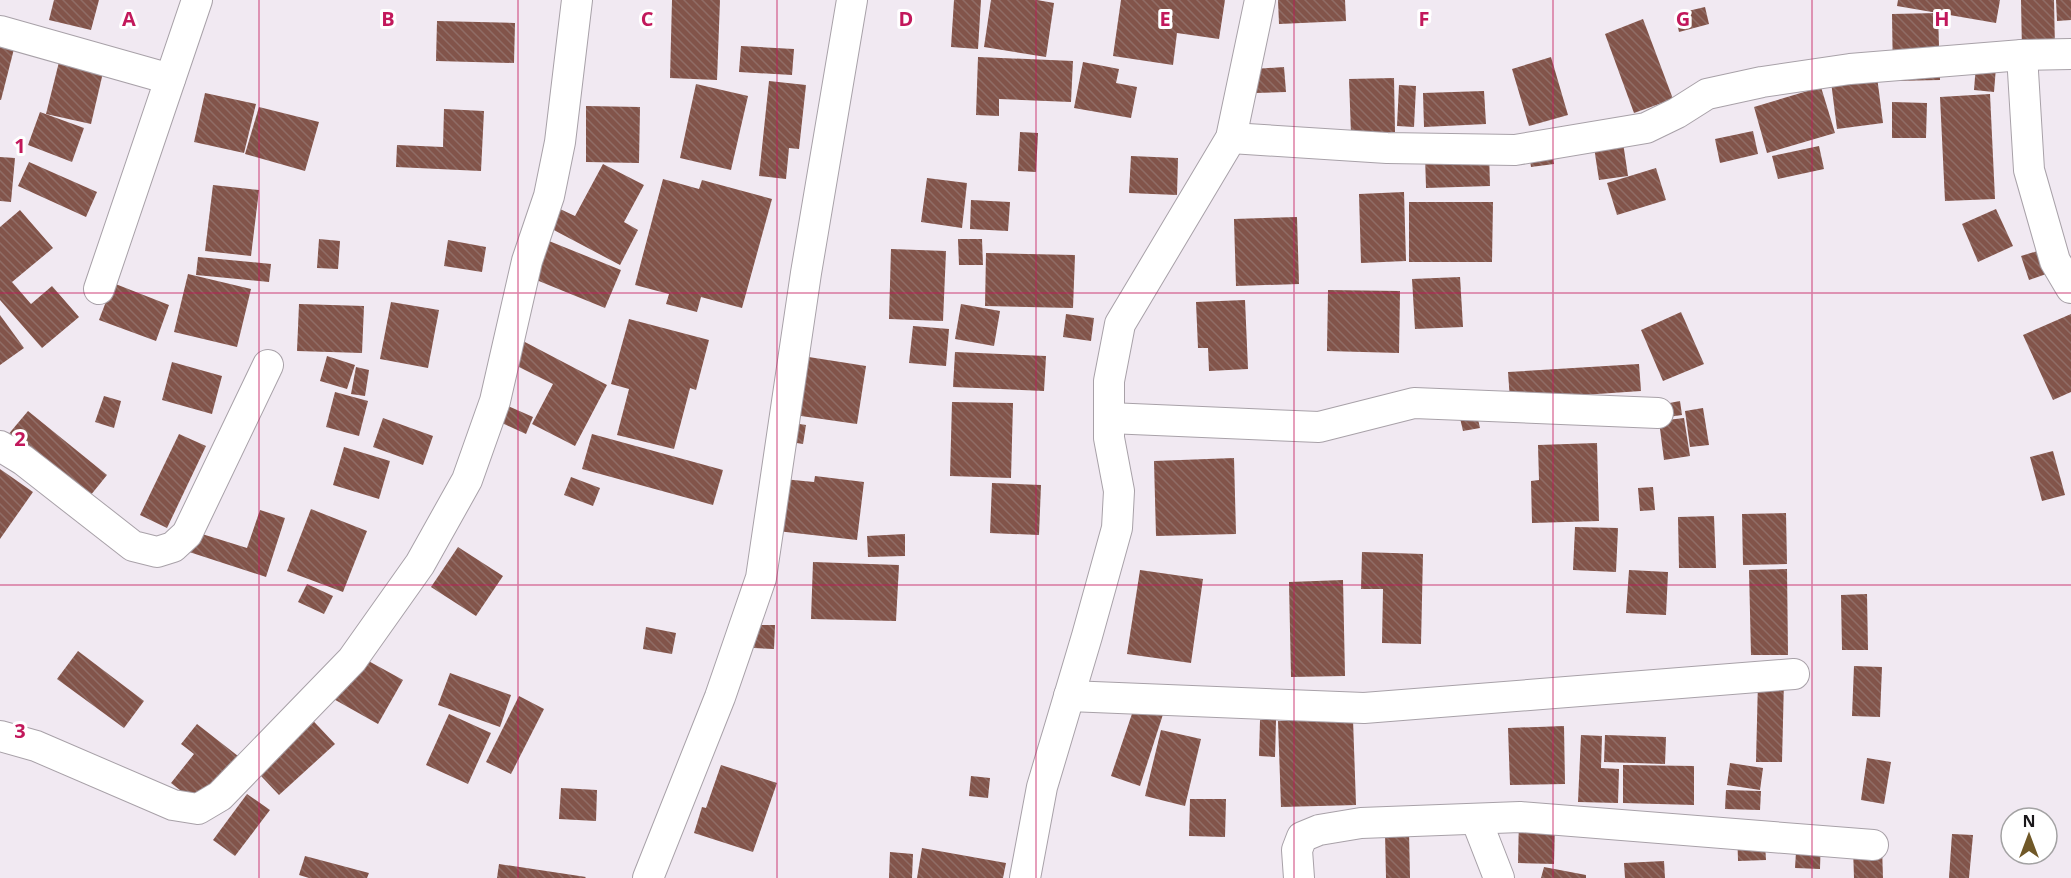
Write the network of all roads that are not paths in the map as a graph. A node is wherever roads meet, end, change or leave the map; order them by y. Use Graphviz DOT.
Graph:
graph roads {
  1 [pos="197,0"];
  2 [pos="578,0"];
  3 [pos="852,0"];
  4 [pos="1260,0"];
  5 [pos="0,31"];
  6 [pos="2071,54"];
  7 [pos="2022,55"];
  8 [pos="170,79"];
  9 [pos="1232,138"];
  10 [pos="2071,288"];
  11 [pos="99,289"];
  12 [pos="268,365"];
  13 [pos="1658,413"];
  14 [pos="1109,418"];
  15 [pos="0,446"];
  16 [pos="1794,674"];
  17 [pos="1069,696"];
  18 [pos="0,736"];
  19 [pos="1476,819"];
  20 [pos="1873,845"];
  21 [pos="648,878"];
  22 [pos="1025,878"];
  23 [pos="1299,878"];
  24 [pos="1499,878"];
  1 -- 8 [label="street"];
  2 -- 18 [label="street"];
  3 -- 21 [label="street"];
  4 -- 9 [label="street"];
  5 -- 8 [label="street"];
  6 -- 7 [label="street"];
  7 -- 9 [label="street"];
  7 -- 10 [label="street"];
  8 -- 11 [label="street"];
  9 -- 14 [label="street"];
  12 -- 15 [label="street"];
  13 -- 14 [label="street"];
  14 -- 17 [label="street"];
  16 -- 17 [label="street"];
  17 -- 22 [label="street"];
  19 -- 20 [label="street"];
  19 -- 23 [label="street"];
  19 -- 24 [label="street"];
}
